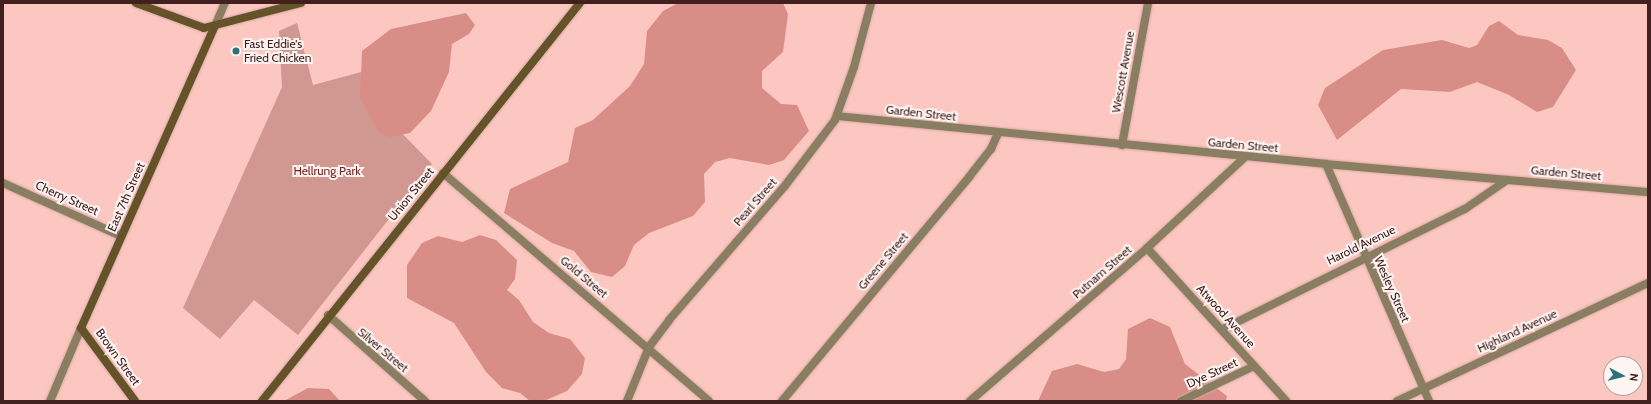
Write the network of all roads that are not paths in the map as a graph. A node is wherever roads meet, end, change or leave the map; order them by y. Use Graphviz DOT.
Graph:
graph roads {
  1 [pos="136,3"];
  2 [pos="225,3"];
  3 [pos="301,3"];
  4 [pos="580,3"];
  5 [pos="871,3"];
  6 [pos="1148,3"];
  7 [pos="215,26"];
  8 [pos="837,116"];
  9 [pos="998,133"];
  10 [pos="1122,145"];
  11 [pos="1245,157"];
  12 [pos="1326,164"];
  13 [pos="443,173"];
  14 [pos="1507,180"];
  15 [pos="3,183"];
  16 [pos="1648,192"];
  17 [pos="121,236"];
  18 [pos="1148,248"];
  19 [pos="1364,256"];
  20 [pos="1648,283"];
  21 [pos="328,316"];
  22 [pos="81,328"];
  23 [pos="1223,328"];
  24 [pos="648,347"];
  25 [pos="1254,366"];
  26 [pos="1423,389"];
  27 [pos="50,401"];
  28 [pos="135,401"];
  29 [pos="262,401"];
  30 [pos="425,401"];
  31 [pos="627,401"];
  32 [pos="708,401"];
  33 [pos="782,401"];
  34 [pos="970,401"];
  35 [pos="1181,401"];
  36 [pos="1286,401"];
  37 [pos="1397,401"];
  38 [pos="1429,401"];
  1 -- 7 [label="street"];
  2 -- 7 [label="street, East 7th Street"];
  3 -- 7 [label="street"];
  4 -- 13 [label="street, Union Street"];
  5 -- 8 [label="street, Pearl Street"];
  6 -- 10 [label="street, Wescott Avenue"];
  7 -- 17 [label="street, East 7th Street"];
  8 -- 9 [label="street, Garden Street"];
  8 -- 24 [label="street, Pearl Street"];
  9 -- 10 [label="street, Garden Street"];
  9 -- 33 [label="street, Greene Street"];
  10 -- 11 [label="street, Garden Street"];
  11 -- 12 [label="street, Garden Street"];
  11 -- 18 [label="street, Putnam Street"];
  12 -- 14 [label="street, Garden Street"];
  12 -- 19 [label="street, Wesley Street"];
  13 -- 21 [label="street, Union Street"];
  13 -- 24 [label="street, Gold Street"];
  14 -- 16 [label="street, Garden Street"];
  14 -- 19 [label="street, Harold Avenue"];
  15 -- 17 [label="street, Cherry Street"];
  17 -- 22 [label="street, East 7th Street"];
  18 -- 23 [label="street, Atwood Avenue"];
  18 -- 34 [label="street, Putnam Street"];
  19 -- 23 [label="street, Harold Avenue"];
  19 -- 26 [label="street, Wesley Street"];
  20 -- 26 [label="street, Highland Avenue"];
  21 -- 29 [label="street, Union Street"];
  21 -- 30 [label="street, Silver Street"];
  22 -- 27 [label="street, East 7th Street"];
  22 -- 28 [label="street, Brown Street"];
  23 -- 25 [label="street, Atwood Avenue"];
  24 -- 31 [label="street, Pearl Street"];
  24 -- 32 [label="street, Gold Street"];
  25 -- 35 [label="street, Dye Street"];
  25 -- 36 [label="street, Atwood Avenue"];
  26 -- 37 [label="street, Highland Avenue"];
  26 -- 38 [label="street, Wesley Street"];
}
